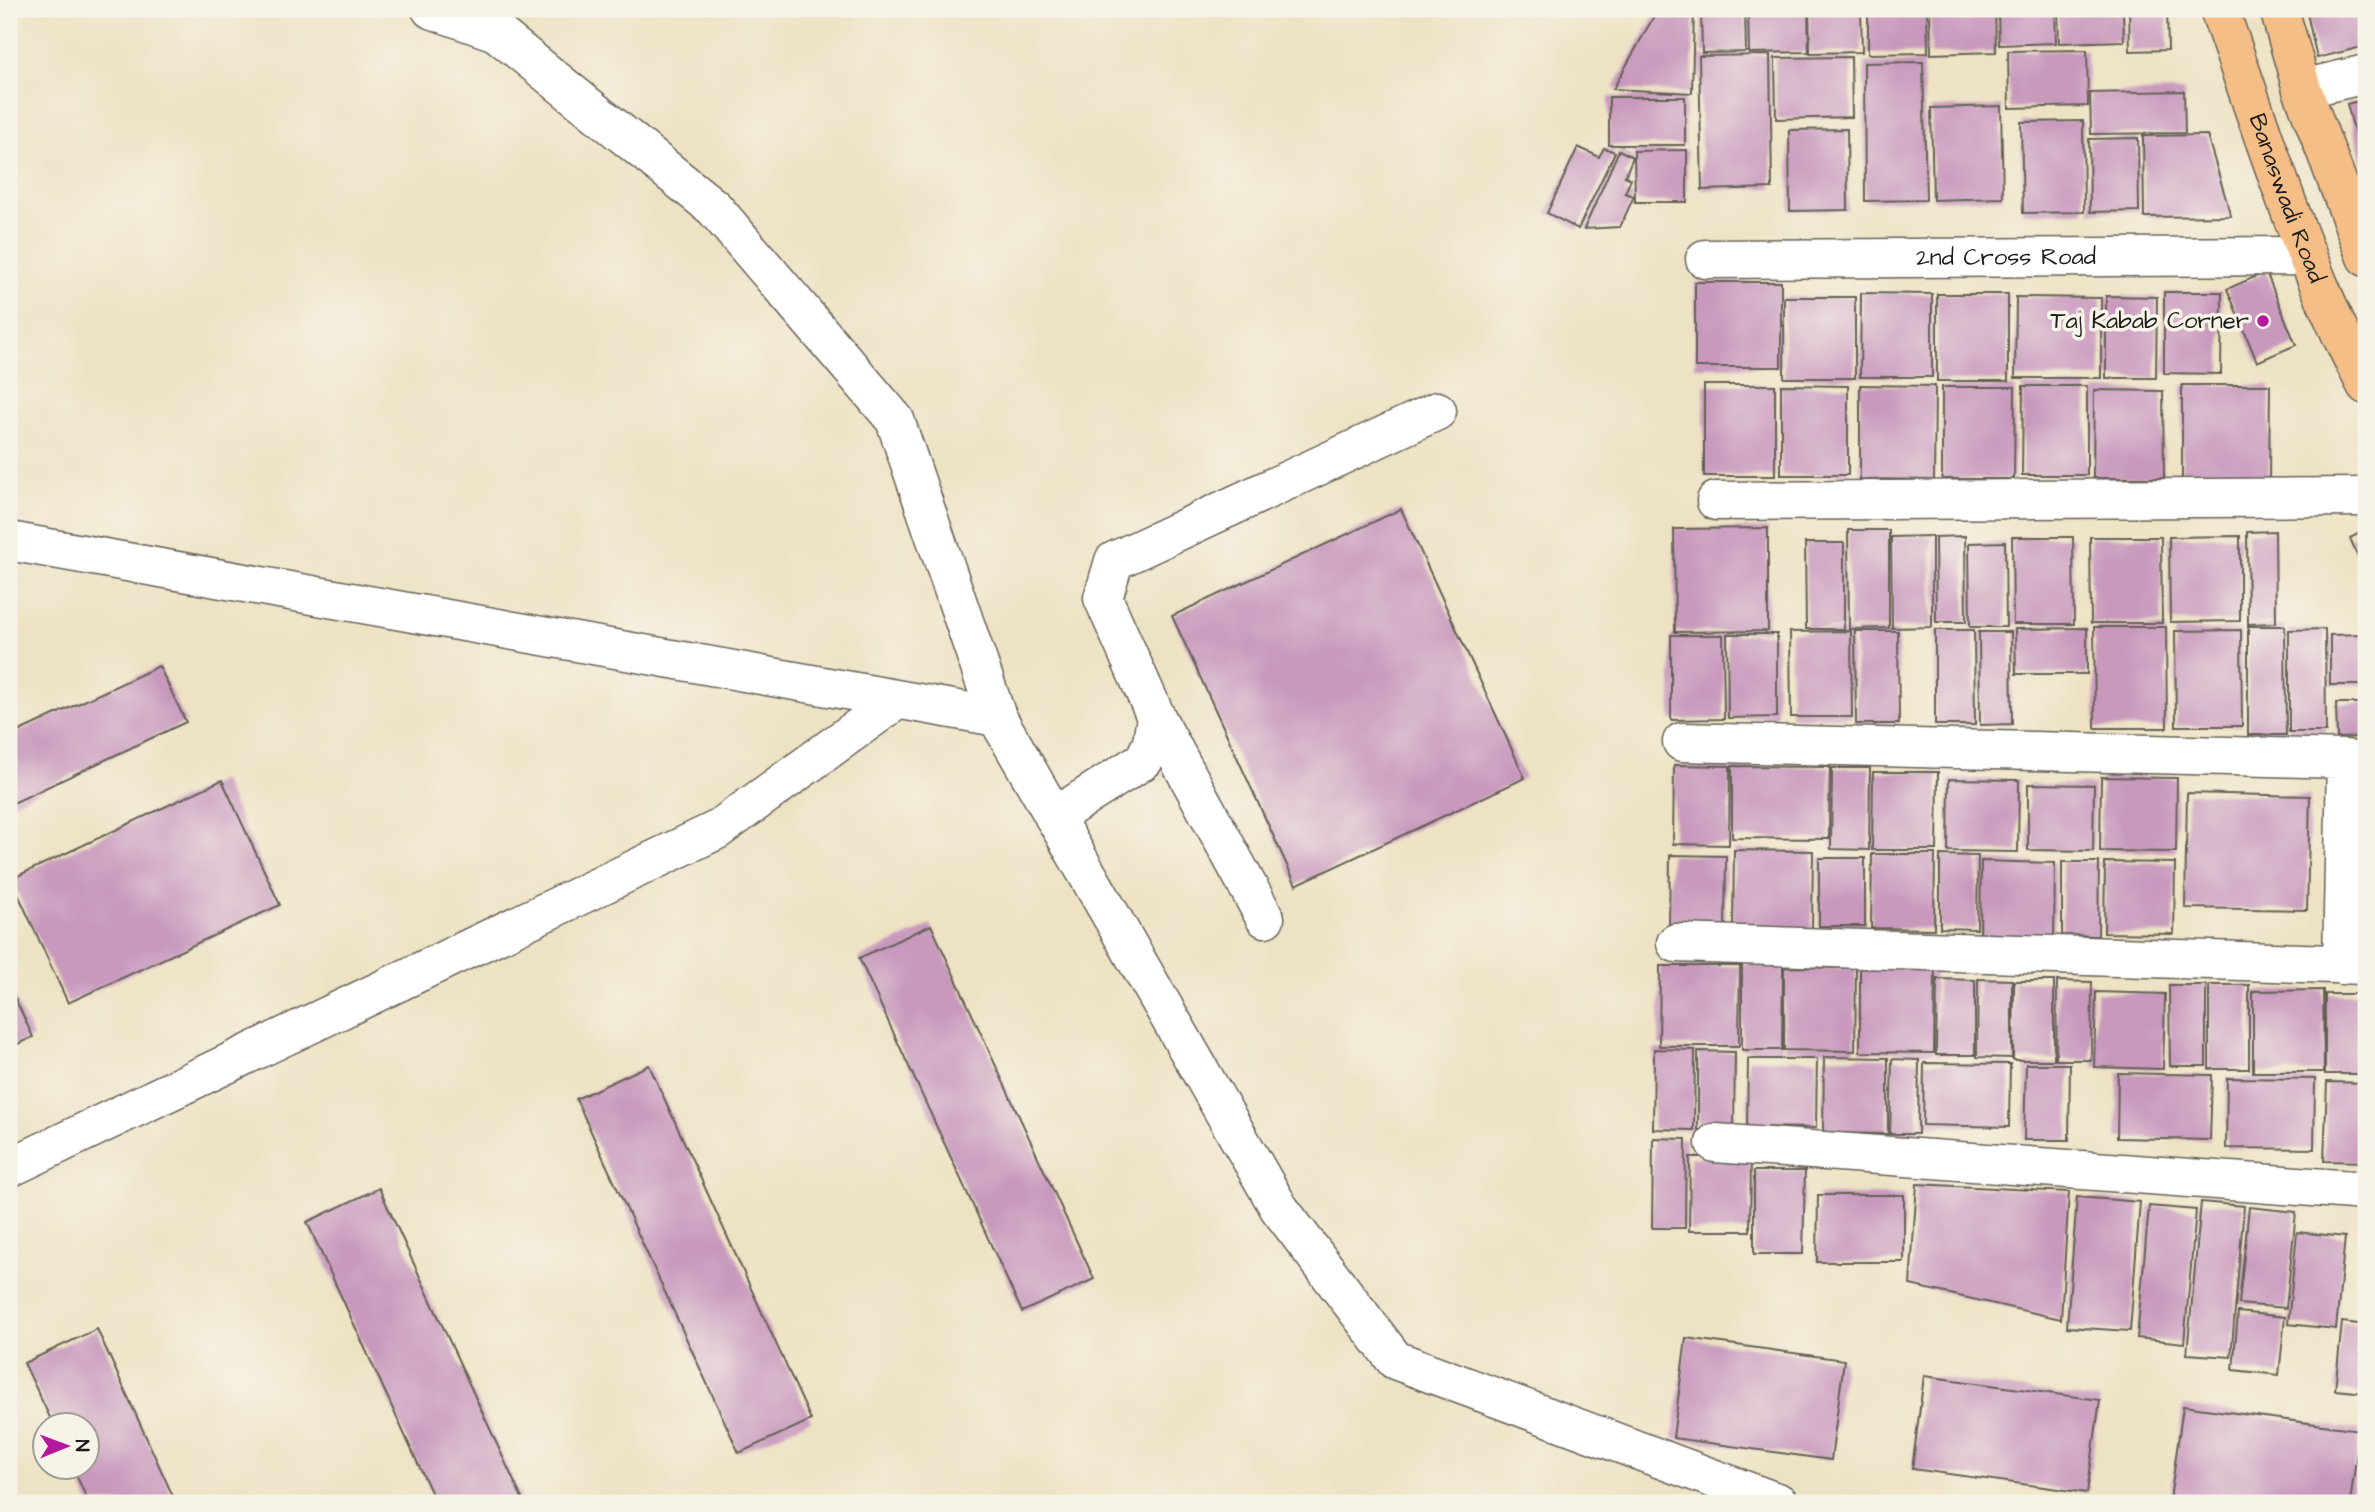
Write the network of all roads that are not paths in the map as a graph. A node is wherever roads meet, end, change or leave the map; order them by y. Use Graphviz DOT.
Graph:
graph roads {
  1 [pos="431,9"];
  2 [pos="2219,9"];
  3 [pos="2280,9"];
  4 [pos="2366,75"];
  5 [pos="2302,89"];
  6 [pos="2307,256"];
  7 [pos="2366,257"];
  8 [pos="1705,259"];
  9 [pos="2366,385"];
  10 [pos="1437,411"];
  11 [pos="2366,497"];
  12 [pos="1716,501"];
  13 [pos="9,541"];
  14 [pos="897,700"];
  15 [pos="997,717"];
  16 [pos="1156,717"];
  17 [pos="1682,742"];
  18 [pos="1054,817"];
  19 [pos="1265,918"];
  20 [pos="1676,943"];
  21 [pos="2354,965"];
  22 [pos="1715,1143"];
  23 [pos="9,1168"];
  24 [pos="2366,1191"];
  25 [pos="1779,1503"];
  1 -- 15 [label="street"];
  2 -- 6 [label="main road, Banaswadi Road"];
  3 -- 5 [label="main road"];
  4 -- 5 [label="street"];
  5 -- 7 [label="main road"];
  6 -- 8 [label="street, 2nd Cross Road"];
  6 -- 9 [label="main road, Banaswadi Road"];
  10 -- 16 [label="street"];
  11 -- 12 [label="street"];
  13 -- 14 [label="street"];
  14 -- 15 [label="street"];
  14 -- 23 [label="street"];
  15 -- 18 [label="street"];
  16 -- 18 [label="street"];
  16 -- 19 [label="street"];
  17 -- 21 [label="street"];
  18 -- 25 [label="street"];
  20 -- 21 [label="street"];
  22 -- 24 [label="street"];
}
